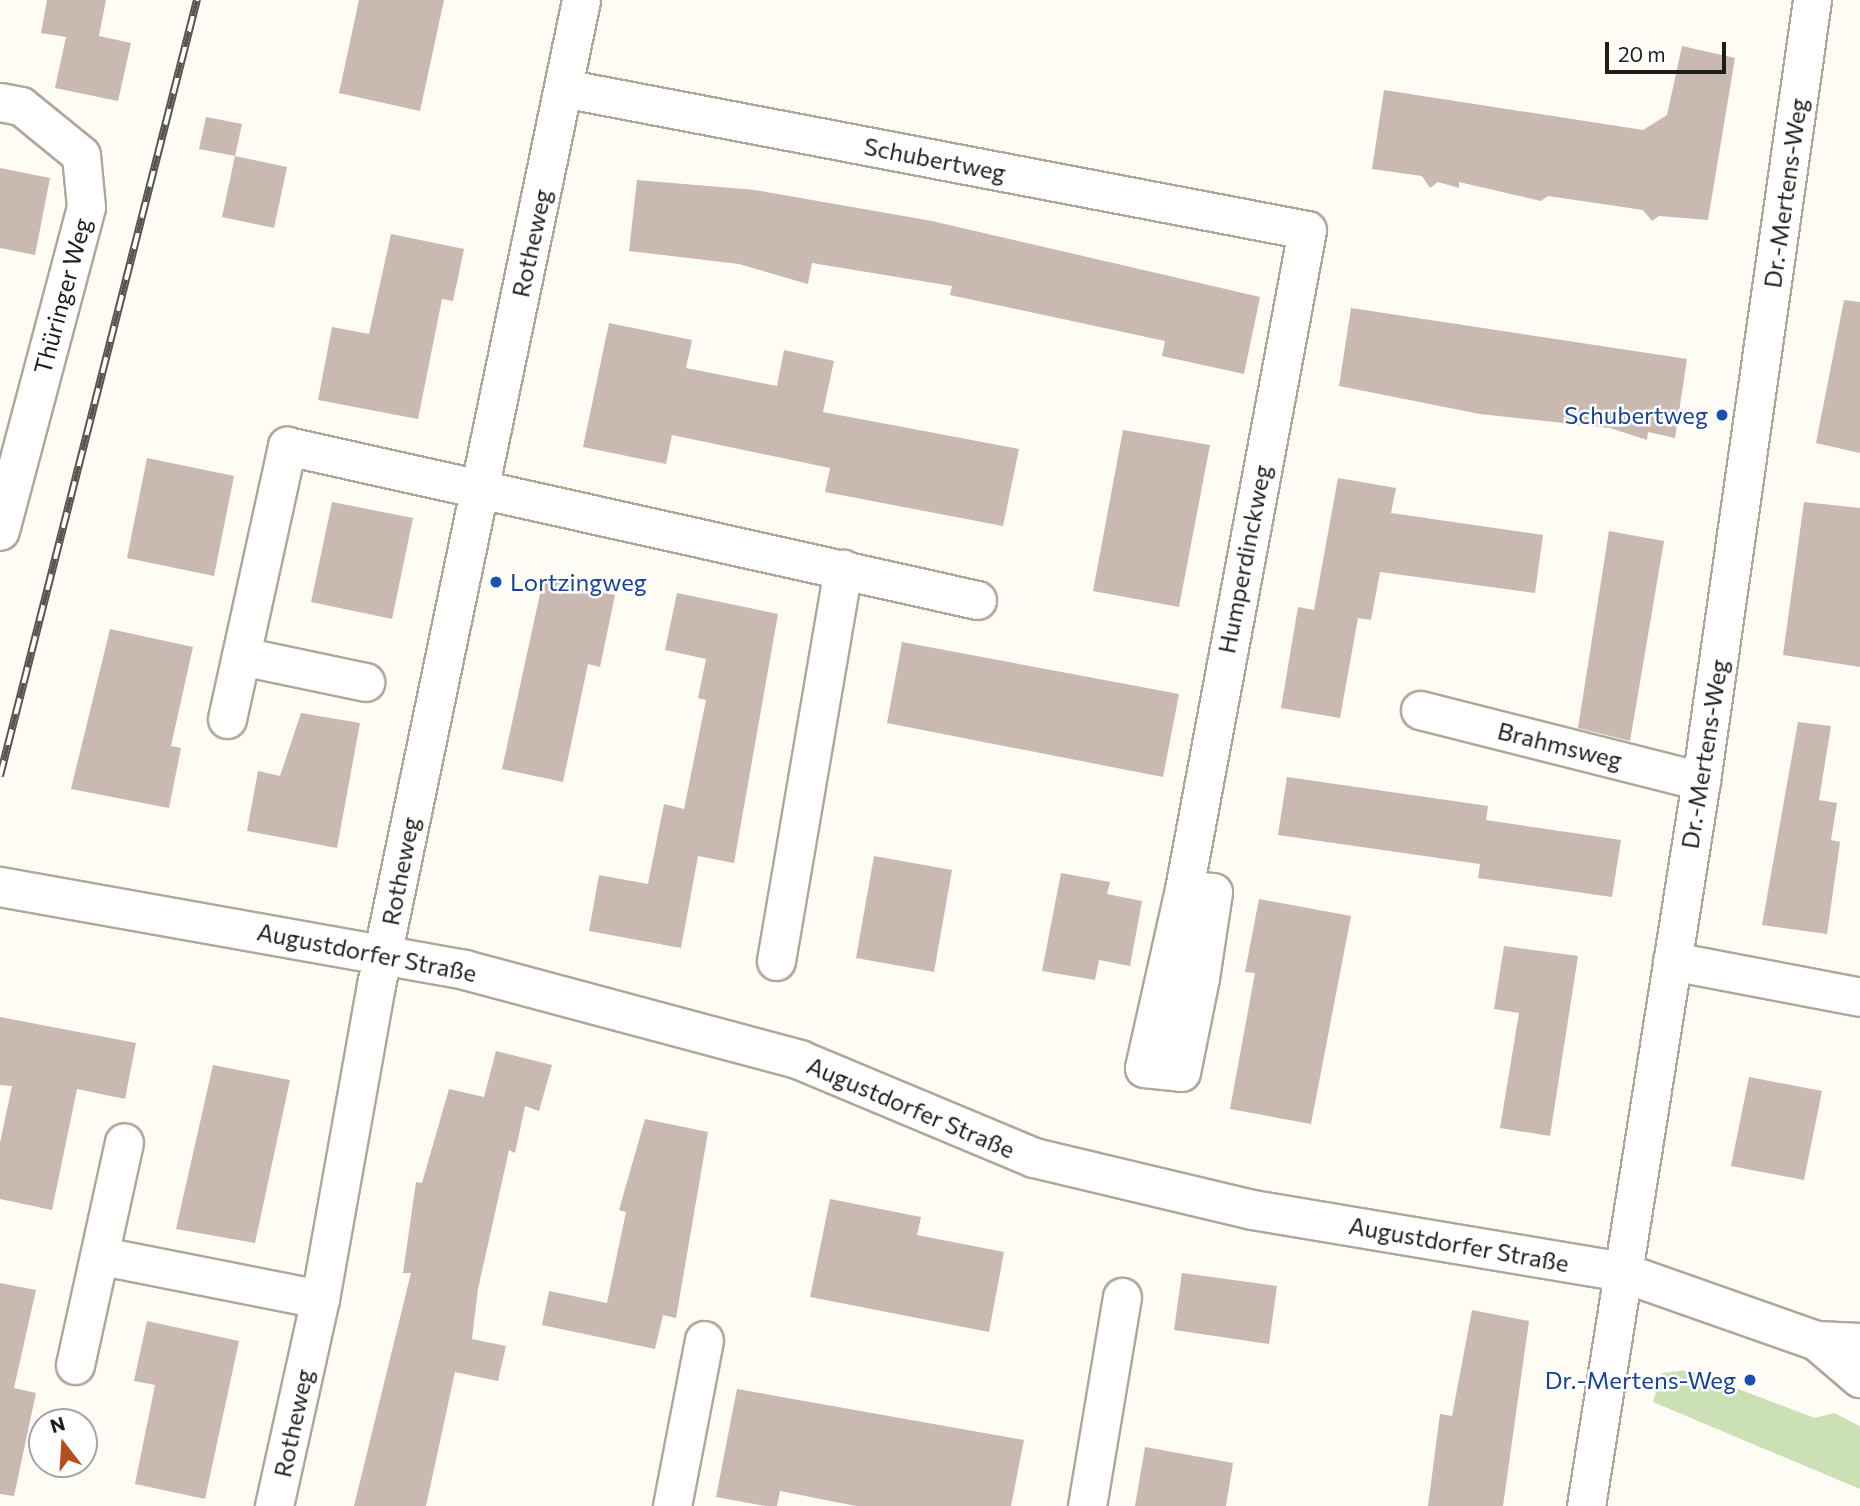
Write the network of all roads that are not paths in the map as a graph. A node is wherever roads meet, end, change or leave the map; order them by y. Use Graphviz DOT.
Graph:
graph roads {
  1 [pos="581,0"];
  2 [pos="1812,0"];
  3 [pos="563,88"];
  4 [pos="0,102"];
  5 [pos="1307,230"];
  6 [pos="480,486"];
  7 [pos="0,531"];
  8 [pos="843,569"];
  9 [pos="977,600"];
  10 [pos="241,656"];
  11 [pos="365,682"];
  12 [pos="1420,710"];
  13 [pos="228,719"];
  14 [pos="1701,781"];
  15 [pos="0,887"];
  16 [pos="384,952"];
  17 [pos="776,961"];
  18 [pos="1672,961"];
  19 [pos="1184,975"];
  20 [pos="1860,997"];
  21 [pos="124,1142"];
  22 [pos="102,1256"];
  23 [pos="1621,1272"];
  24 [pos="1122,1297"];
  25 [pos="320,1299"];
  26 [pos="704,1340"];
  27 [pos="1817,1341"];
  28 [pos="1860,1343"];
  29 [pos="75,1365"];
  30 [pos="1860,1378"];
  31 [pos="275,1506"];
  32 [pos="672,1506"];
  33 [pos="1087,1506"];
  34 [pos="1586,1506"];
  1 -- 3 [label="street, Rotheweg"];
  2 -- 14 [label="street, Dr.-Mertens-Weg"];
  3 -- 5 [label="street, Schubertweg"];
  3 -- 6 [label="street, Rotheweg"];
  4 -- 7 [label="street, Thüringer Weg"];
  5 -- 19 [label="street, Humperdinckweg"];
  6 -- 8 [label="street"];
  6 -- 10 [label="street"];
  6 -- 16 [label="street, Rotheweg"];
  8 -- 9 [label="street"];
  8 -- 17 [label="street"];
  10 -- 11 [label="street"];
  10 -- 13 [label="street"];
  12 -- 14 [label="street, Brahmsweg"];
  14 -- 18 [label="street, Dr.-Mertens-Weg"];
  15 -- 16 [label="street, Augustdorfer Straße"];
  16 -- 23 [label="street, Augustdorfer Straße"];
  16 -- 25 [label="street, Rotheweg"];
  18 -- 20 [label="street"];
  18 -- 23 [label="street, Dr.-Mertens-Weg"];
  21 -- 22 [label="street"];
  22 -- 25 [label="street"];
  22 -- 29 [label="street"];
  23 -- 27 [label="street, Augustdorfer Straße"];
  23 -- 34 [label="street, Dr.-Mertens-Weg"];
  24 -- 33 [label="street"];
  25 -- 31 [label="street, Rotheweg"];
  26 -- 32 [label="street"];
  27 -- 28 [label="street, Augustdorfer Straße"];
  27 -- 30 [label="street, Augustdorfer Straße"];
}
